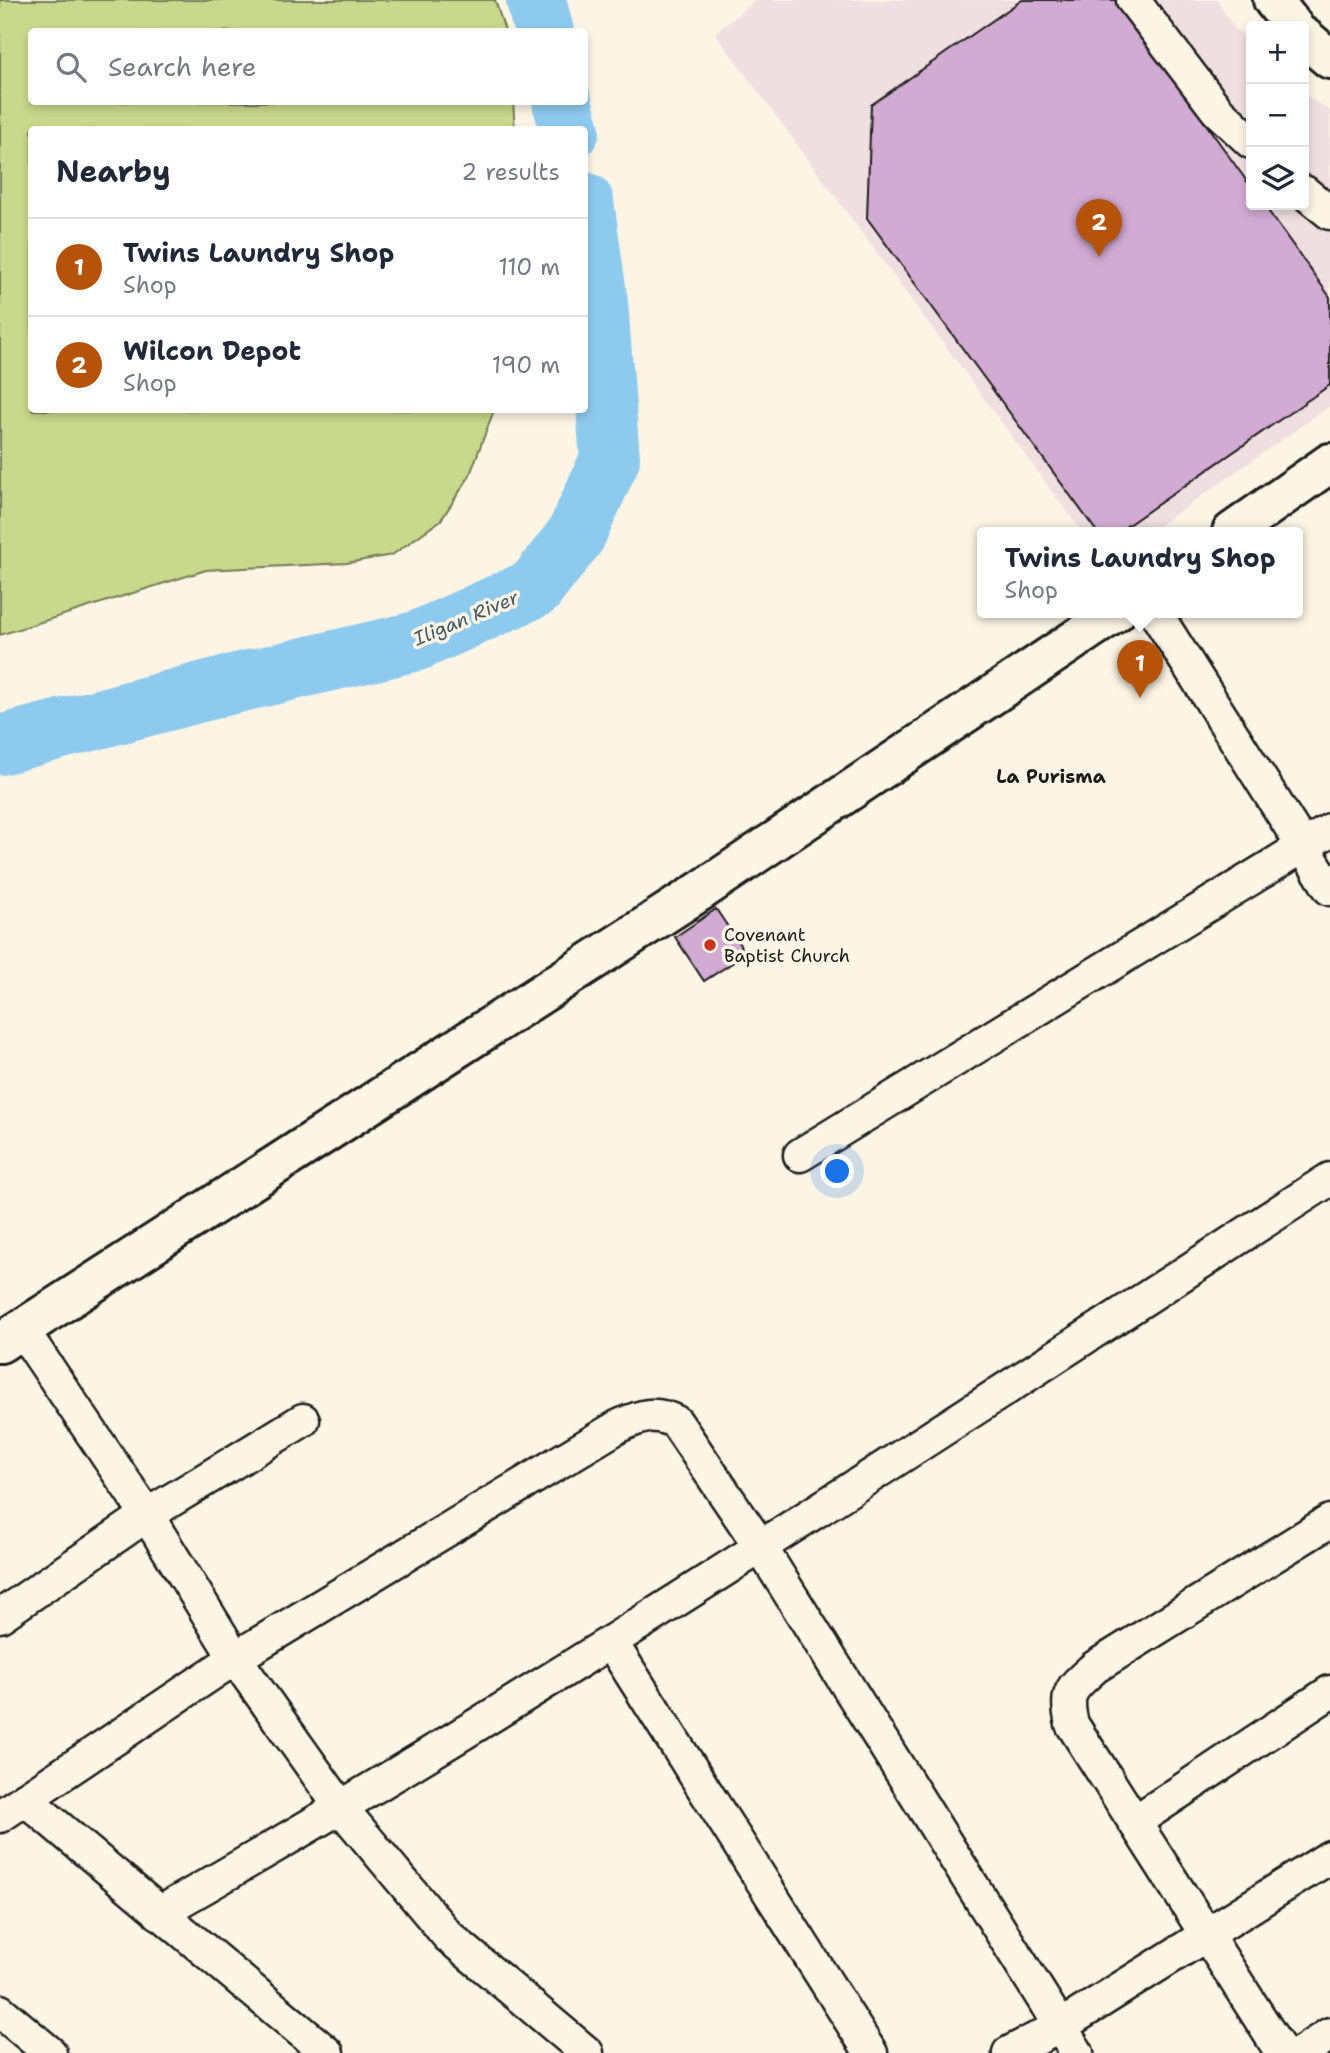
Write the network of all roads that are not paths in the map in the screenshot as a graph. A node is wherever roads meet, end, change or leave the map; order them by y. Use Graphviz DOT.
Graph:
graph roads {
  1 [pos="1133,0"];
  2 [pos="1273,0"];
  3 [pos="1289,21"];
  4 [pos="1309,41"];
  5 [pos="1330,60"];
  6 [pos="1246,137"];
  7 [pos="1309,196"];
  8 [pos="1330,213"];
  9 [pos="1330,463"];
  10 [pos="1239,527"];
  11 [pos="1107,618"];
  12 [pos="1159,618"];
  13 [pos="1330,830"];
  14 [pos="1304,847"];
  15 [pos="1330,889"];
  16 [pos="800,1155"];
  17 [pos="1330,1179"];
  18 [pos="10,1336"];
  19 [pos="303,1420"];
  20 [pos="147,1516"];
  21 [pos="1330,1521"];
  22 [pos="760,1546"];
  23 [pos="0,1616"];
  24 [pos="611,1642"];
  25 [pos="235,1658"];
  26 [pos="1330,1692"];
  27 [pos="13,1807"];
  28 [pos="342,1809"];
  29 [pos="1136,1821"];
  30 [pos="1330,1857"];
  31 [pos="159,1913"];
  32 [pos="1206,1936"];
  33 [pos="0,2011"];
  34 [pos="1061,2026"];
  35 [pos="1330,2034"];
  36 [pos="50,2053"];
  37 [pos="327,2053"];
  38 [pos="587,2053"];
  39 [pos="871,2053"];
  40 [pos="1009,2053"];
  41 [pos="1077,2053"];
  42 [pos="1282,2053"];
  43 [pos="1301,2053"];
  1 -- 6 [label="street"];
  2 -- 3 [label="main road"];
  4 -- 5 [label="main road"];
  7 -- 8 [label="street"];
  9 -- 10 [label="main road"];
  11 -- 18 [label="main road"];
  12 -- 14 [label="street"];
  13 -- 14 [label="street"];
  14 -- 15 [label="street"];
  14 -- 16 [label="street"];
  17 -- 22 [label="street"];
  18 -- 20 [label="street"];
  19 -- 20 [label="street"];
  20 -- 23 [label="street"];
  20 -- 25 [label="street"];
  21 -- 29 [label="street"];
  22 -- 24 [label="street"];
  22 -- 25 [label="street"];
  22 -- 34 [label="street"];
  24 -- 28 [label="street"];
  24 -- 39 [label="street"];
  25 -- 27 [label="street"];
  25 -- 28 [label="street"];
  26 -- 29 [label="street"];
  27 -- 31 [label="street"];
  28 -- 31 [label="street"];
  28 -- 38 [label="street"];
  29 -- 32 [label="street"];
  30 -- 32 [label="street"];
  31 -- 37 [label="street"];
  32 -- 34 [label="street"];
  32 -- 42 [label="street"];
  33 -- 36 [label="street"];
  34 -- 40 [label="street"];
  34 -- 41 [label="street"];
  35 -- 43 [label="street"];
}
